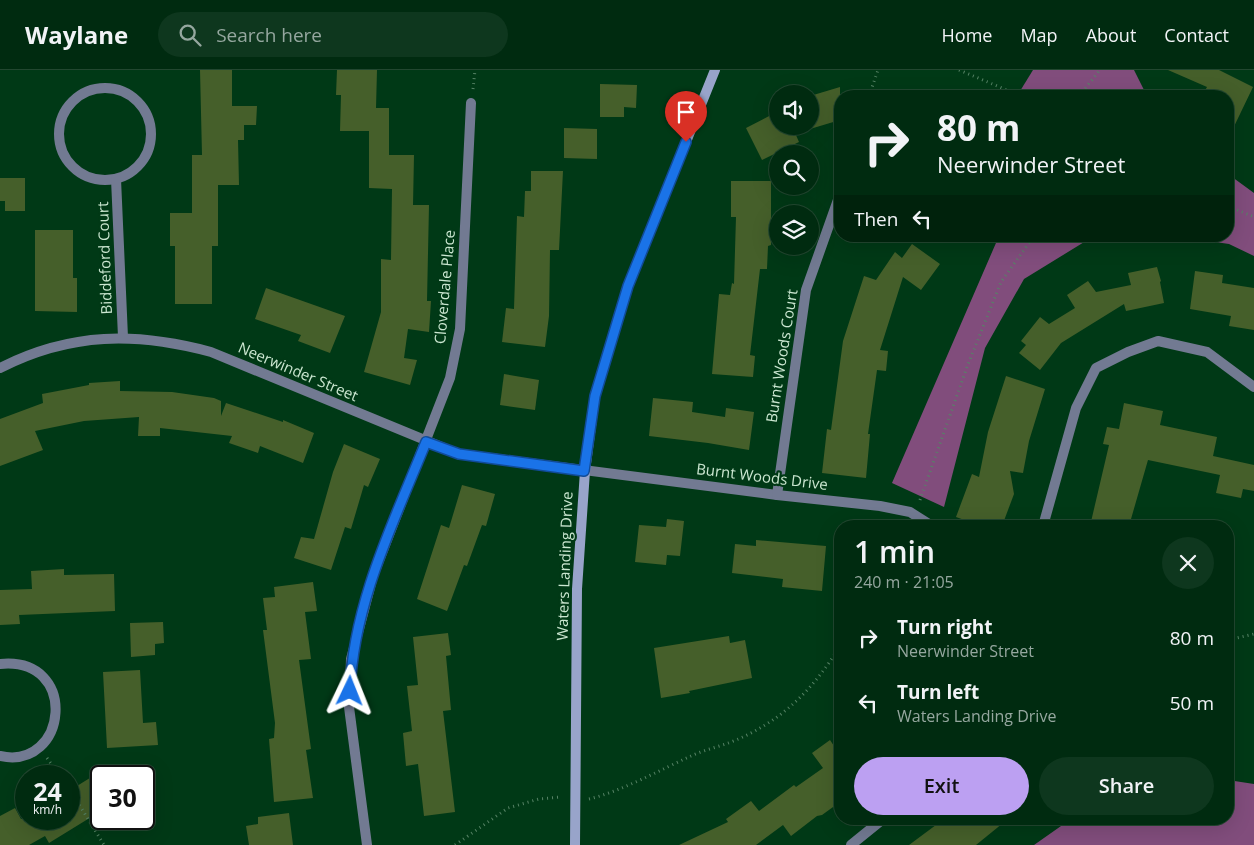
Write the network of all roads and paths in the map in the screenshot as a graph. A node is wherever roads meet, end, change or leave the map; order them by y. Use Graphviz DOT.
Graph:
graph roads {
  1 [pos="715,70"];
  2 [pos="878,70"];
  3 [pos="959,70"];
  4 [pos="1100,70"];
  5 [pos="871,90"];
  6 [pos="1007,90"];
  7 [pos="1084,90"];
  8 [pos="471,103"];
  9 [pos="116,179"];
  10 [pos="1234,209"];
  11 [pos="834,211"];
  12 [pos="1254,217"];
  13 [pos="1030,242"];
  14 [pos="123,337"];
  15 [pos="0,368"];
  16 [pos="1254,387"];
  17 [pos="426,442"];
  18 [pos="584,471"];
  19 [pos="777,495"];
  20 [pos="910,512"];
  21 [pos="923,520"];
  22 [pos="1045,520"];
  23 [pos="1254,634"];
  24 [pos="1234,639"];
  25 [pos="834,656"];
  26 [pos="0,664"];
  27 [pos="0,756"];
  28 [pos="576,800"];
  29 [pos="80,806"];
  30 [pos="876,825"];
  31 [pos="104,845"];
  32 [pos="367,845"];
  33 [pos="455,845"];
  34 [pos="575,845"];
  35 [pos="851,845"];
  1 -- 18 [label="street, Waters Landing Drive"];
  2 -- 5 [label="path"];
  3 -- 6 [label="path"];
  4 -- 7 [label="path"];
  8 -- 17 [label="street, Cloverdale Place"];
  9 -- 9 [label="street, Biddeford Court"];
  9 -- 14 [label="street, Biddeford Court"];
  10 -- 12 [label="path"];
  11 -- 19 [label="street, Burnt Woods Court"];
  13 -- 20 [label="path"];
  14 -- 15 [label="street, Neerwinder Street"];
  14 -- 17 [label="street, Neerwinder Street"];
  16 -- 22 [label="street"];
  17 -- 18 [label="street, Neerwinder Street"];
  17 -- 32 [label="street, Cloverdale Place"];
  18 -- 19 [label="street, Burnt Woods Drive"];
  18 -- 28 [label="street, Waters Landing Drive"];
  19 -- 20 [label="street, Burnt Woods Drive"];
  20 -- 21 [label="street, Burnt Woods Drive"];
  23 -- 24 [label="path"];
  25 -- 28 [label="path"];
  26 -- 27 [label="street"];
  28 -- 33 [label="path"];
  28 -- 34 [label="street, Waters Landing Drive"];
  29 -- 31 [label="path"];
  30 -- 35 [label="street"];
}
